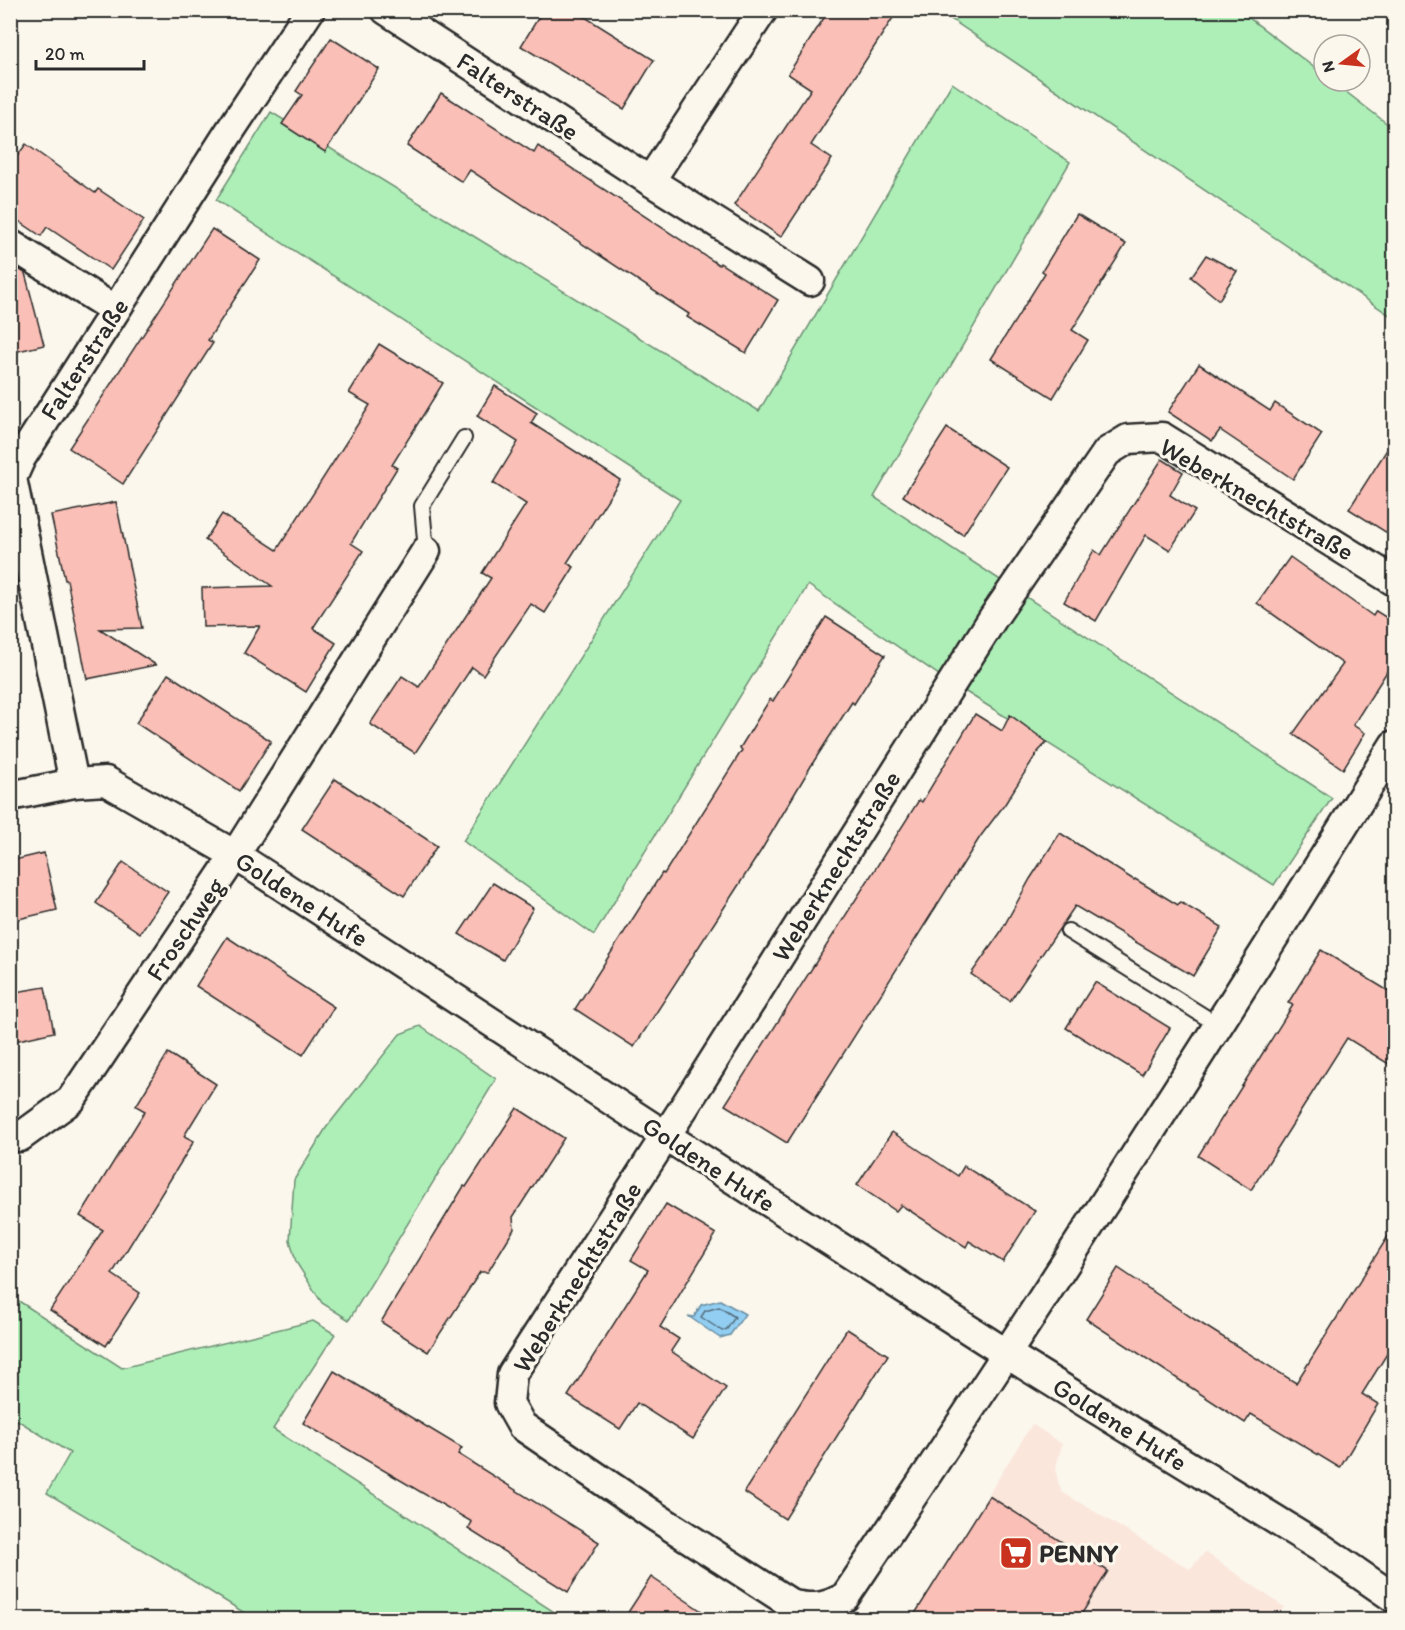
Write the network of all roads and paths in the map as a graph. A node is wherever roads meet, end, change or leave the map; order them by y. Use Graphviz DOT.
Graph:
graph roads {
  1 [pos="310,10"];
  2 [pos="386,10"];
  3 [pos="763,10"];
  4 [pos="650,181"];
  5 [pos="10,244"];
  6 [pos="810,281"];
  7 [pos="115,310"];
  8 [pos="464,438"];
  9 [pos="16,454"];
  10 [pos="426,551"];
  11 [pos="1395,581"];
  12 [pos="1395,745"];
  13 [pos="74,783"];
  14 [pos="10,796"];
  15 [pos="235,855"];
  16 [pos="1068,931"];
  17 [pos="1218,1025"];
  18 [pos="666,1136"];
  19 [pos="20,1137"];
  20 [pos="1007,1354"];
  21 [pos="1395,1598"];
  1 -- 7 [label="street, Falterstraße"];
  2 -- 4 [label="street, Falterstraße"];
  3 -- 4 [label="street"];
  4 -- 6 [label="street, Falterstraße"];
  5 -- 7 [label="street"];
  7 -- 9 [label="street, Falterstraße"];
  8 -- 10 [label="lane"];
  9 -- 13 [label="street, Falterstraße"];
  10 -- 15 [label="street, Froschweg"];
  11 -- 18 [label="street, Weberknechtstraße"];
  12 -- 17 [label="street, Weberknechtstraße"];
  13 -- 14 [label="street, Goldene Hufe"];
  13 -- 15 [label="street, Goldene Hufe"];
  15 -- 18 [label="street, Goldene Hufe"];
  15 -- 19 [label="street, Froschweg"];
  16 -- 17 [label="lane"];
  17 -- 20 [label="street, Weberknechtstraße"];
  18 -- 20 [label="street, Goldene Hufe"];
  18 -- 20 [label="street, Weberknechtstraße"];
  20 -- 21 [label="street, Goldene Hufe"];
}
